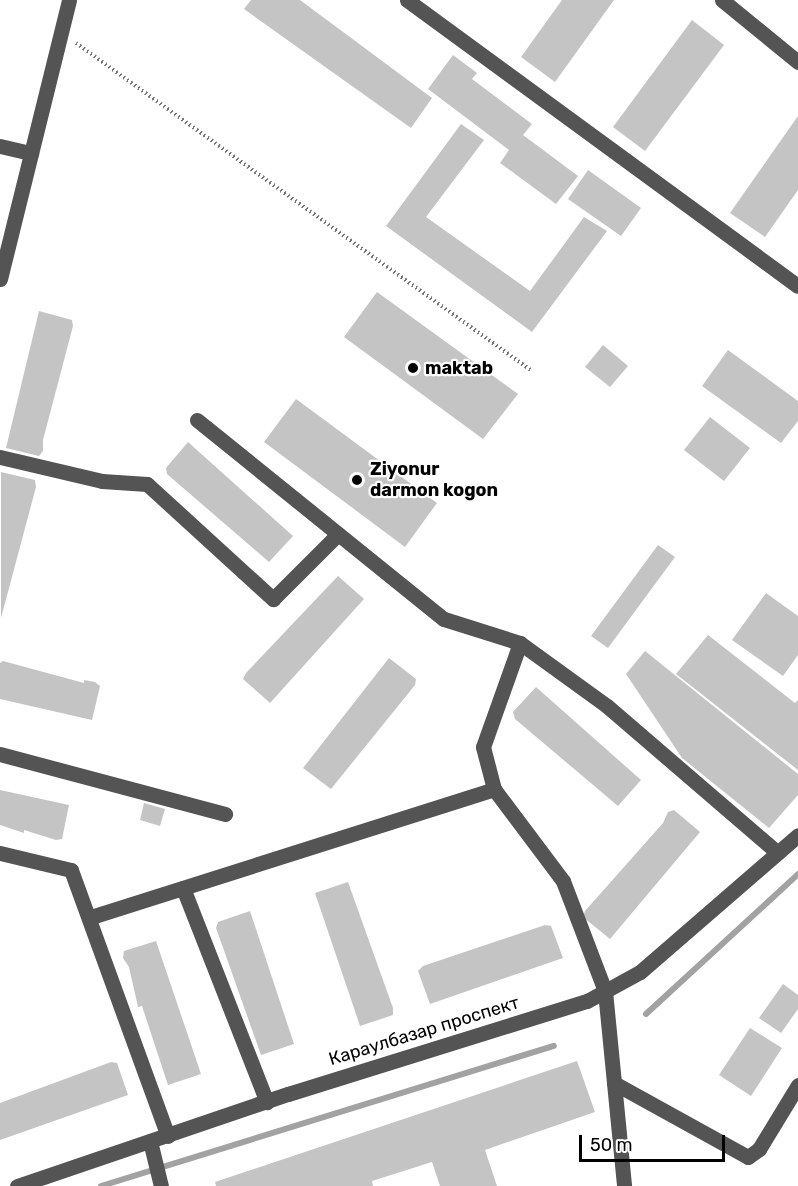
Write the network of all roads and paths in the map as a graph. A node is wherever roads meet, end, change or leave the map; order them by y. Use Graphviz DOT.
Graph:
graph roads {
  1 [pos="69,0"];
  2 [pos="407,0"];
  3 [pos="722,0"];
  4 [pos="61,32"];
  5 [pos="798,62"];
  6 [pos="0,146"];
  7 [pos="31,153"];
  8 [pos="0,279"];
  9 [pos="798,286"];
  10 [pos="532,371"];
  11 [pos="197,420"];
  12 [pos="0,457"];
  13 [pos="338,534"];
  14 [pos="520,643"];
  15 [pos="0,754"];
  16 [pos="494,789"];
  17 [pos="225,814"];
  18 [pos="798,835"];
  19 [pos="0,853"];
  20 [pos="778,853"];
  21 [pos="183,888"];
  22 [pos="90,917"];
  23 [pos="605,991"];
  24 [pos="614,1083"];
  25 [pos="798,1085"];
  26 [pos="267,1102"];
  27 [pos="168,1136"];
  28 [pos="150,1141"];
  29 [pos="17,1186"];
  30 [pos="161,1186"];
  31 [pos="624,1186"];
  1 -- 4 [label="street"];
  2 -- 9 [label="street"];
  3 -- 5 [label="street"];
  4 -- 7 [label="street"];
  4 -- 10 [label="path"];
  6 -- 7 [label="street"];
  7 -- 8 [label="street"];
  11 -- 13 [label="street"];
  12 -- 13 [label="street"];
  13 -- 14 [label="street"];
  14 -- 16 [label="street"];
  14 -- 20 [label="street"];
  15 -- 17 [label="street"];
  16 -- 21 [label="street"];
  16 -- 23 [label="street"];
  18 -- 20 [label="street, Караулбазар проспект"];
  19 -- 22 [label="street"];
  20 -- 23 [label="street, Караулбазар проспект"];
  21 -- 22 [label="street"];
  21 -- 26 [label="street"];
  22 -- 27 [label="street"];
  23 -- 24 [label="street"];
  23 -- 26 [label="street, Караулбазар проспект"];
  24 -- 25 [label="street"];
  24 -- 31 [label="street"];
  26 -- 27 [label="street, Караулбазар проспект"];
  27 -- 28 [label="street, Караулбазар проспект"];
  28 -- 29 [label="street, Караулбазар проспект"];
  28 -- 30 [label="street"];
}
